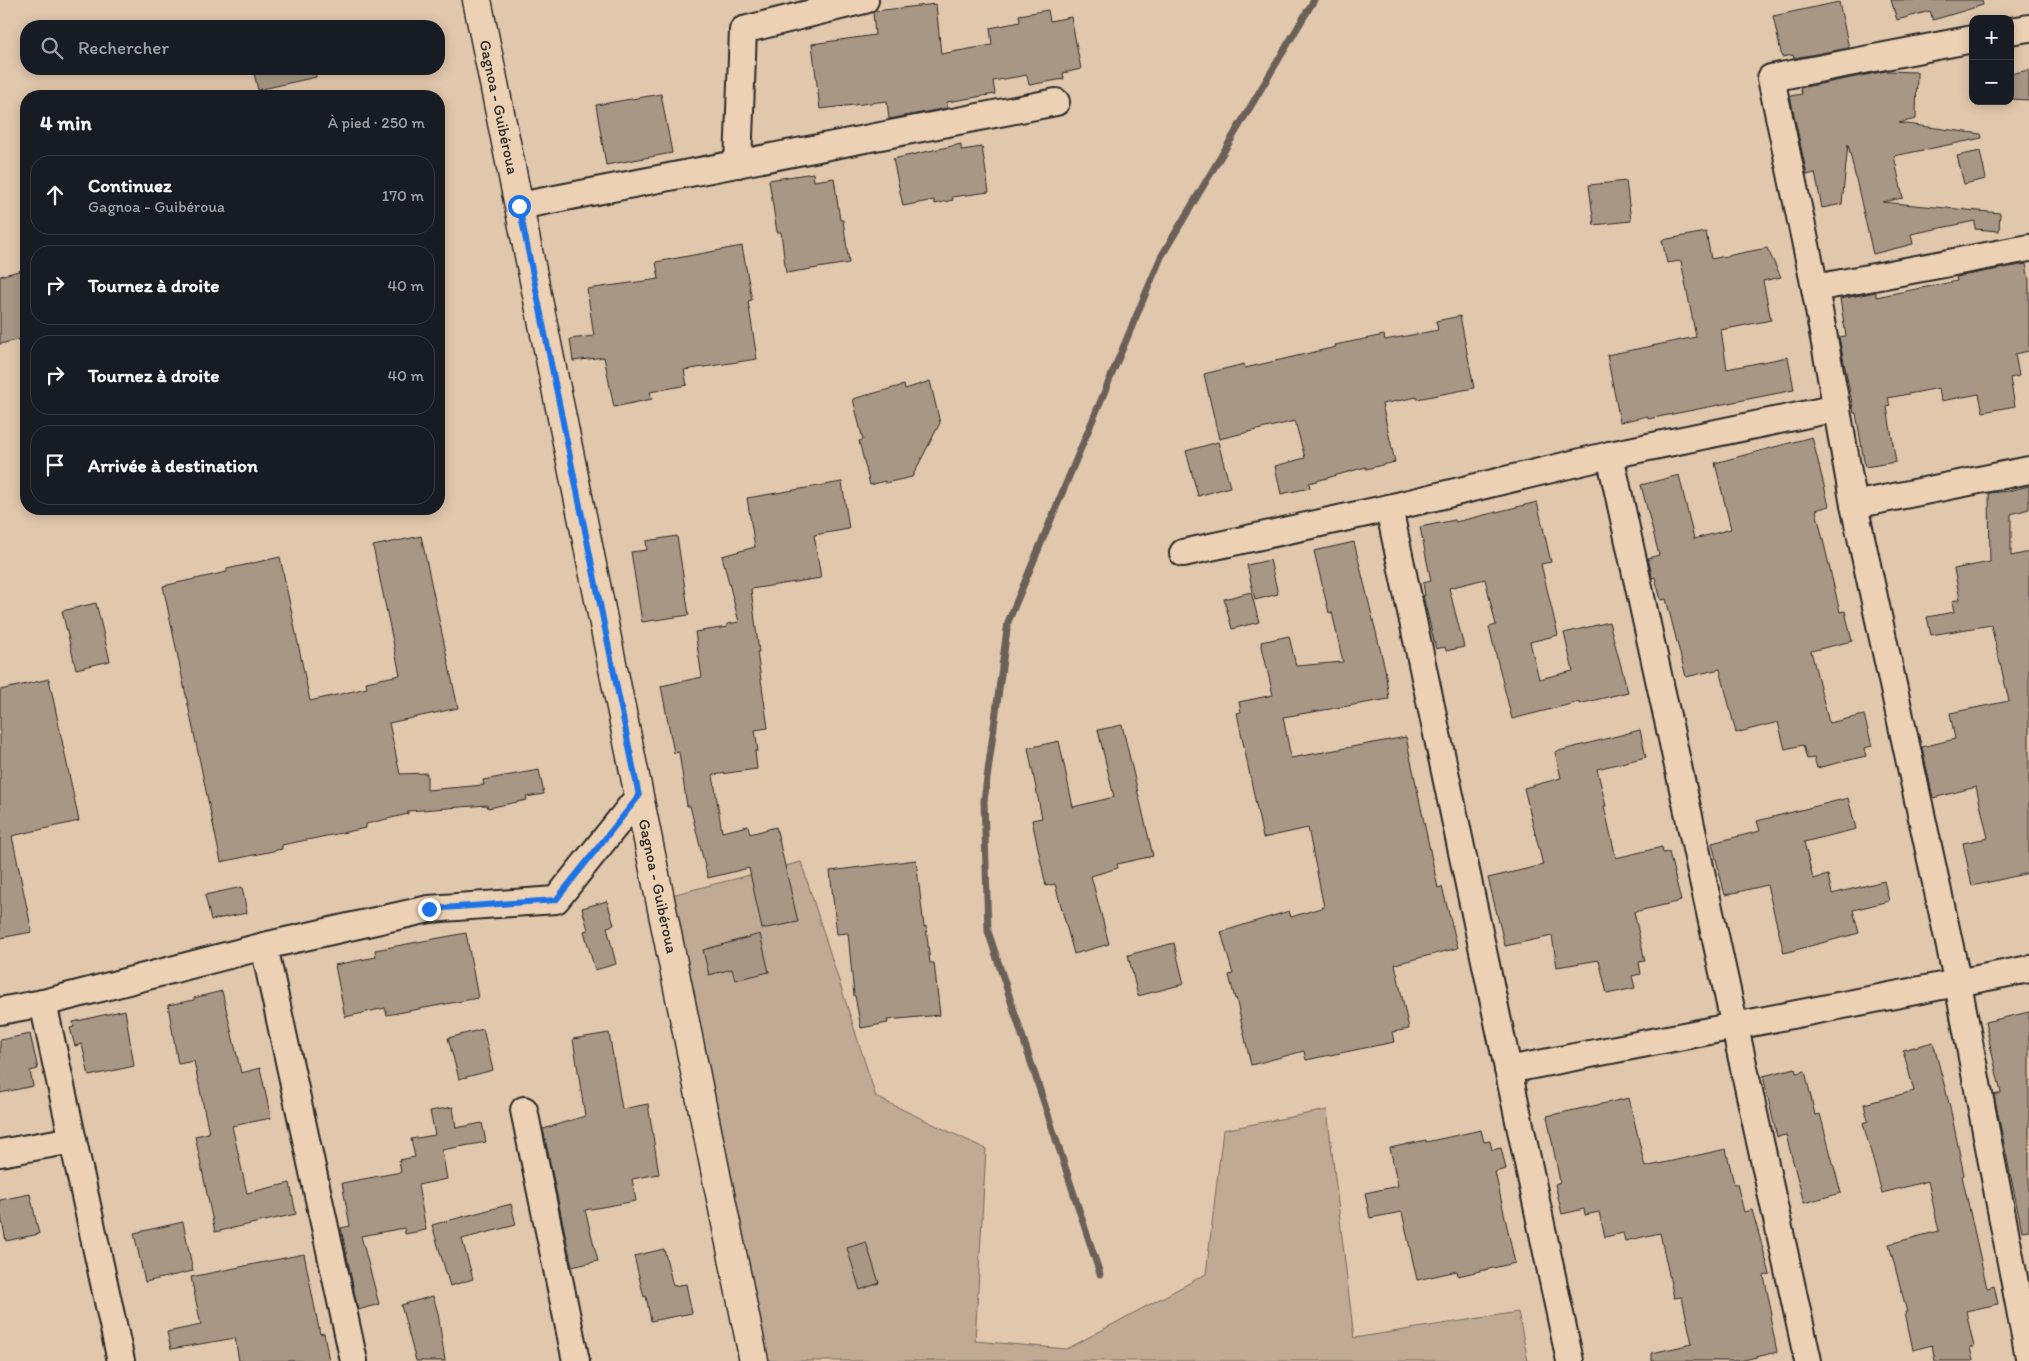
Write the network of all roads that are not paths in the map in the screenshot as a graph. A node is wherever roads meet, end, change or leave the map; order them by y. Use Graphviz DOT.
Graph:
graph roads {
  1 [pos="477,0"];
  2 [pos="865,0"];
  3 [pos="2029,28"];
  4 [pos="2014,30"];
  5 [pos="1969,40"];
  6 [pos="1056,102"];
  7 [pos="738,164"];
  8 [pos="519,206"];
  9 [pos="2029,248"];
  10 [pos="1814,288"];
  11 [pos="1838,408"];
  12 [pos="1610,455"];
  13 [pos="2029,470"];
  14 [pos="1854,506"];
  15 [pos="1389,508"];
  16 [pos="1183,553"];
  17 [pos="639,796"];
  18 [pos="264,946"];
  19 [pos="2029,969"];
  20 [pos="1958,984"];
  21 [pos="43,1003"];
  22 [pos="0,1011"];
  23 [pos="1735,1026"];
  24 [pos="1508,1070"];
  25 [pos="524,1110"];
  26 [pos="73,1140"];
  27 [pos="0,1153"];
  28 [pos="2029,1357"];
  29 [pos="122,1361"];
  30 [pos="354,1361"];
  31 [pos="576,1361"];
  32 [pos="754,1361"];
  33 [pos="1570,1361"];
  34 [pos="1808,1361"];
  1 -- 8 [label="main road, Gagnoa - Guibéroua"];
  2 -- 7 [label="street"];
  3 -- 4 [label="street"];
  5 -- 10 [label="street"];
  6 -- 7 [label="street"];
  7 -- 8 [label="street"];
  8 -- 17 [label="main road, Gagnoa - Guibéroua"];
  9 -- 10 [label="street"];
  10 -- 11 [label="street"];
  11 -- 12 [label="street"];
  11 -- 14 [label="street"];
  12 -- 15 [label="street"];
  12 -- 23 [label="street"];
  13 -- 14 [label="street"];
  14 -- 20 [label="street"];
  15 -- 16 [label="street"];
  15 -- 24 [label="street"];
  17 -- 18 [label="street"];
  17 -- 32 [label="main road, Gagnoa - Guibéroua"];
  18 -- 21 [label="street"];
  18 -- 30 [label="street"];
  19 -- 20 [label="street"];
  20 -- 23 [label="street"];
  20 -- 28 [label="street"];
  21 -- 22 [label="street"];
  21 -- 26 [label="street"];
  23 -- 24 [label="street"];
  23 -- 34 [label="street"];
  24 -- 33 [label="street"];
  25 -- 31 [label="street"];
  26 -- 27 [label="street"];
  26 -- 29 [label="street"];
}
